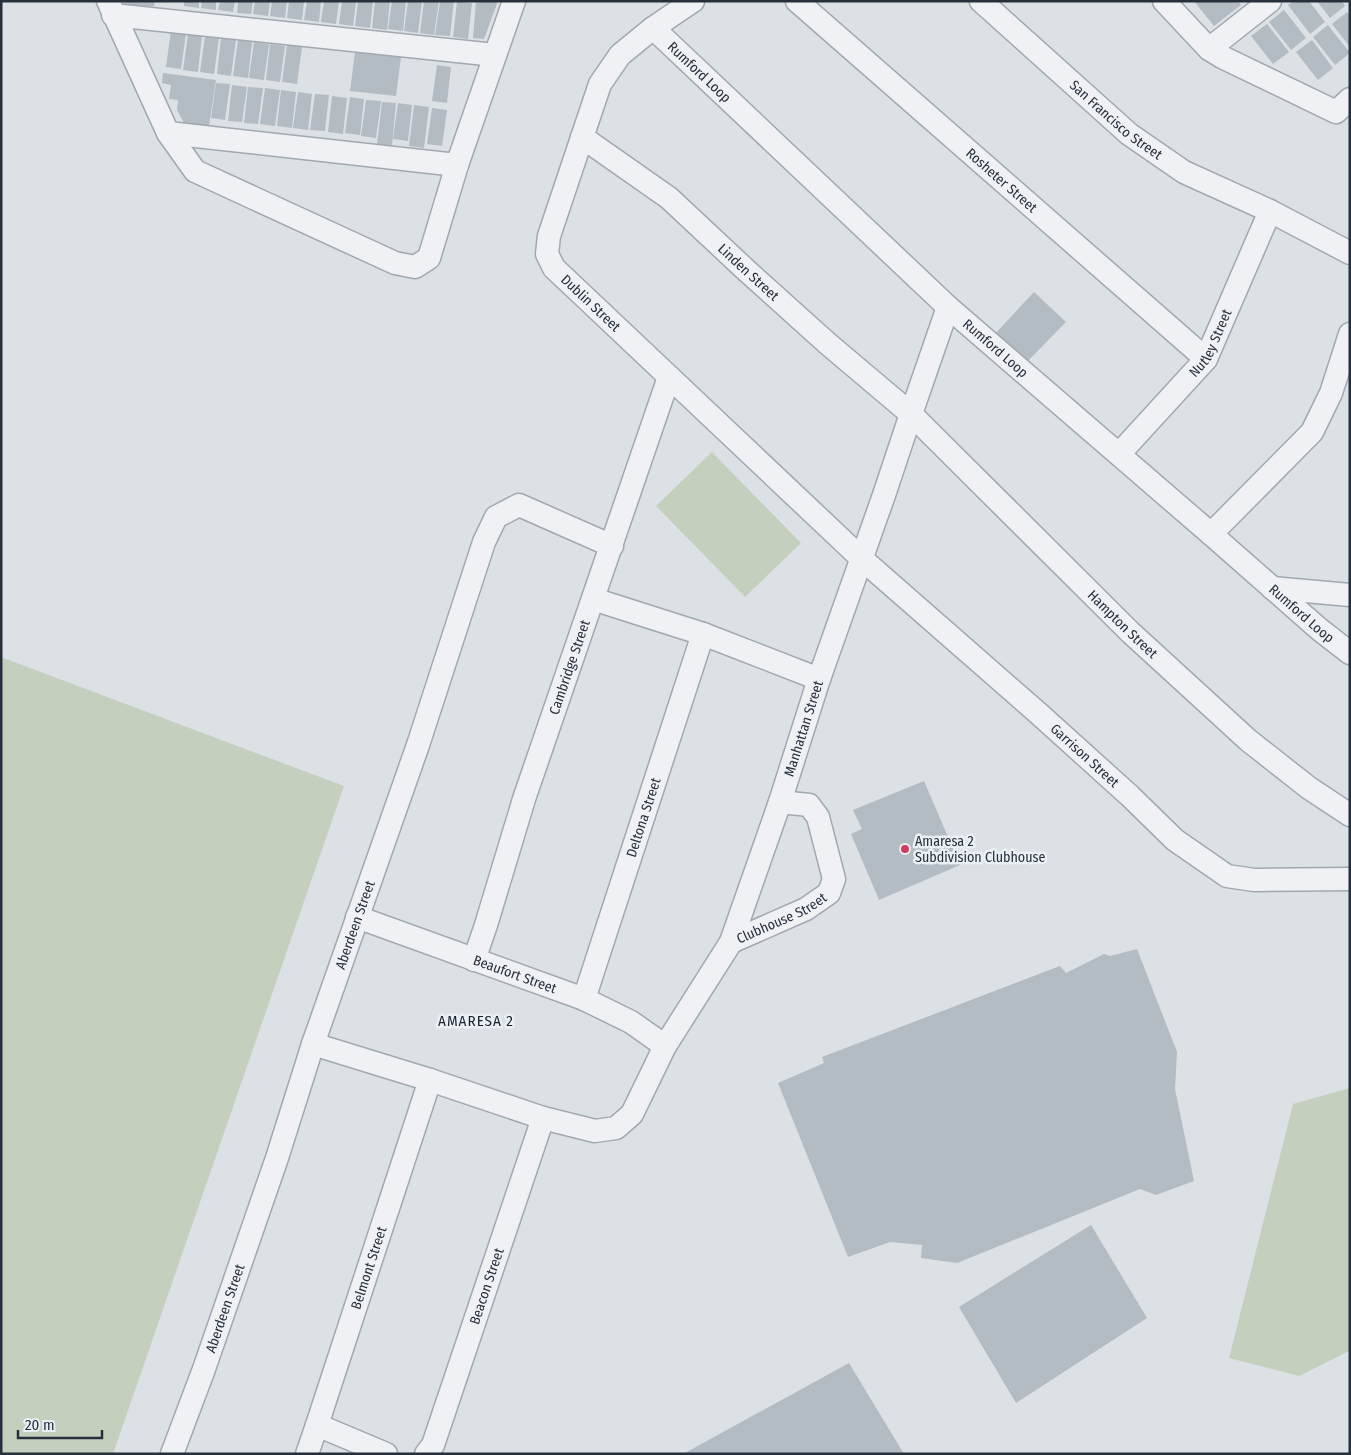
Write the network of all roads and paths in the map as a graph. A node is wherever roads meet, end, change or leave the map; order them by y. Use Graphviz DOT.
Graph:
graph roads {
  1 [pos="514,1"];
  2 [pos="693,1"];
  3 [pos="797,1"];
  4 [pos="981,1"];
  5 [pos="1164,1"];
  6 [pos="1270,1"];
  7 [pos="111,8"];
  8 [pos="653,28"];
  9 [pos="1208,49"];
  10 [pos="495,55"];
  11 [pos="1350,99"];
  12 [pos="168,133"];
  13 [pos="582,137"];
  14 [pos="457,165"];
  15 [pos="1270,211"];
  16 [pos="1350,253"];
  17 [pos="948,307"];
  18 [pos="1350,334"];
  19 [pos="1206,359"];
  20 [pos="669,377"];
  21 [pos="910,414"];
  22 [pos="1119,454"];
  23 [pos="1211,534"];
  24 [pos="612,546"];
  25 [pos="862,558"];
  26 [pos="1272,588"];
  27 [pos="1350,595"];
  28 [pos="593,599"];
  29 [pos="703,634"];
  30 [pos="1350,653"];
  31 [pos="818,679"];
  32 [pos="780,802"];
  33 [pos="1350,815"];
  34 [pos="1346,874"];
  35 [pos="357,917"];
  36 [pos="731,942"];
  37 [pos="474,960"];
  38 [pos="584,1000"];
  39 [pos="313,1044"];
  40 [pos="665,1046"];
  41 [pos="430,1080"];
  42 [pos="543,1118"];
  43 [pos="317,1425"];
  44 [pos="172,1454"];
  45 [pos="307,1454"];
  46 [pos="386,1454"];
  47 [pos="426,1454"];
  1 -- 10 [label="street"];
  2 -- 8 [label="street, Dublin Street"];
  3 -- 19 [label="street, Rosheter Street"];
  4 -- 15 [label="street, San Francisco Street"];
  5 -- 9 [label="street"];
  6 -- 9 [label="street"];
  7 -- 10 [label="street"];
  7 -- 12 [label="street"];
  8 -- 13 [label="street, Dublin Street"];
  8 -- 17 [label="street, Rumford Loop"];
  9 -- 11 [label="street"];
  10 -- 14 [label="street"];
  12 -- 14 [label="street"];
  12 -- 14 [label="street"];
  13 -- 20 [label="street, Dublin Street"];
  13 -- 21 [label="street, Linden Street"];
  15 -- 16 [label="street, San Francisco Street"];
  15 -- 19 [label="street, Nutley Street"];
  17 -- 21 [label="street, Manhattan Street"];
  17 -- 22 [label="street, Rumford Loop"];
  18 -- 23 [label="street"];
  19 -- 22 [label="street, Nutley Street"];
  20 -- 24 [label="street, Cambridge Street"];
  20 -- 25 [label="street, Dublin Street"];
  21 -- 25 [label="street, Manhattan Street"];
  21 -- 33 [label="street, Hampton Street"];
  22 -- 23 [label="street, Rumford Loop"];
  23 -- 26 [label="street, Rumford Loop"];
  24 -- 28 [label="street, Cambridge Street"];
  24 -- 35 [label="street, Aberdeen Street"];
  25 -- 31 [label="street, Manhattan Street"];
  25 -- 34 [label="street, Garrison Street"];
  26 -- 27 [label="street"];
  26 -- 30 [label="street, Rumford Loop"];
  28 -- 29 [label="street"];
  28 -- 37 [label="street, Cambridge Street"];
  29 -- 31 [label="street"];
  29 -- 38 [label="street, Deltona Street"];
  31 -- 32 [label="street, Manhattan Street"];
  32 -- 36 [label="street, Manhattan Street"];
  32 -- 36 [label="street, Clubhouse Street"];
  35 -- 37 [label="street, Beaufort Street"];
  35 -- 39 [label="street, Aberdeen Street"];
  36 -- 40 [label="street, Manhattan Street"];
  37 -- 38 [label="street, Beaufort Street"];
  38 -- 40 [label="street, Beaufort Street"];
  39 -- 41 [label="street"];
  39 -- 44 [label="street, Aberdeen Street"];
  40 -- 42 [label="street, Manhattan Street"];
  41 -- 42 [label="street"];
  41 -- 43 [label="street, Belmont Street"];
  42 -- 47 [label="street, Beacon Street"];
  43 -- 45 [label="street, Belmont Street"];
  43 -- 46 [label="street"];
}
